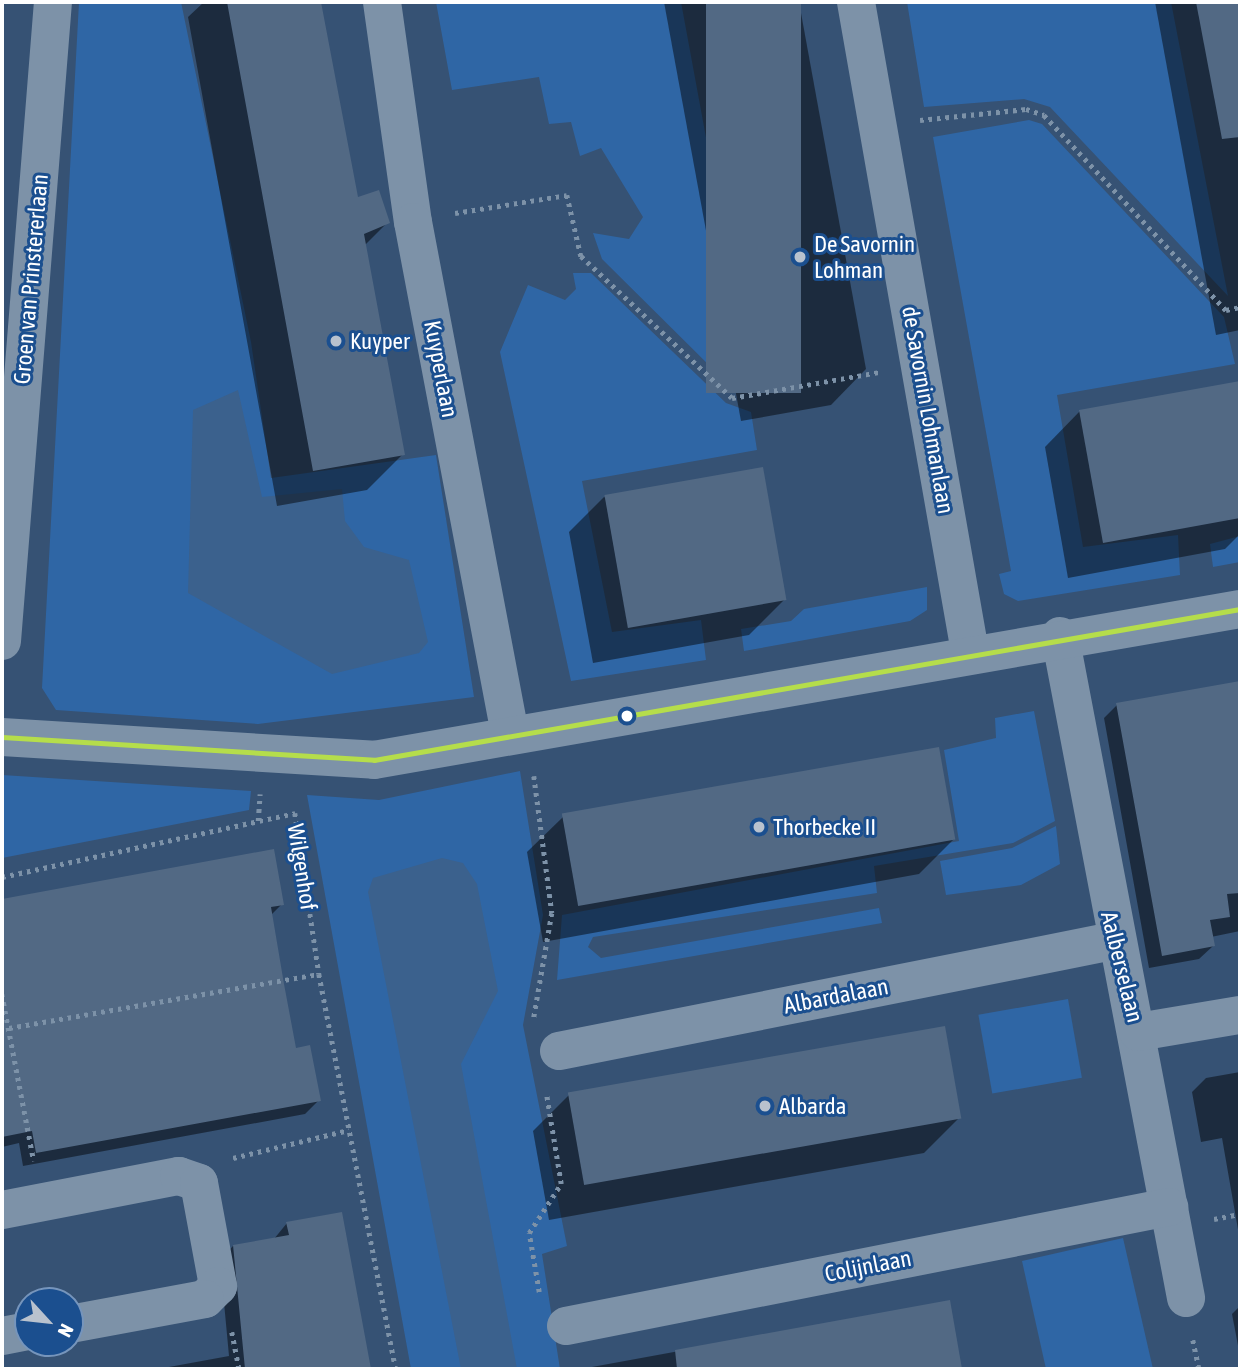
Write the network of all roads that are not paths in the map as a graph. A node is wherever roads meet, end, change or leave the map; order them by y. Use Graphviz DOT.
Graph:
graph roads {
  1 [pos="53,2"];
  2 [pos="382,2"];
  3 [pos="856,2"];
  4 [pos="1240,608"];
  5 [pos="1060,636"];
  6 [pos="2,640"];
  7 [pos="970,652"];
  8 [pos="519,733"];
  9 [pos="2,737"];
  10 [pos="1113,941"];
  11 [pos="1240,1014"];
  12 [pos="1138,1031"];
  13 [pos="550,1053"];
  14 [pos="1169,1207"];
  15 [pos="2,1210"];
  16 [pos="1186,1298"];
  17 [pos="554,1316"];
  18 [pos="84,1321"];
  1 -- 6 [label="street, Groen van Prinstererlaan"];
  2 -- 8 [label="street, Kuyperlaan"];
  3 -- 7 [label="street, de Savornin Lohmanlaan"];
  4 -- 5 [label="street"];
  5 -- 7 [label="street"];
  5 -- 10 [label="street, Aalberselaan"];
  7 -- 8 [label="street"];
  8 -- 9 [label="street"];
  10 -- 12 [label="street, Aalberselaan"];
  10 -- 13 [label="street, Albardalaan"];
  11 -- 12 [label="street"];
  12 -- 14 [label="street, Aalberselaan"];
  14 -- 16 [label="street, Aalberselaan"];
  14 -- 17 [label="street, Colijnlaan"];
  15 -- 18 [label="street"];
}
